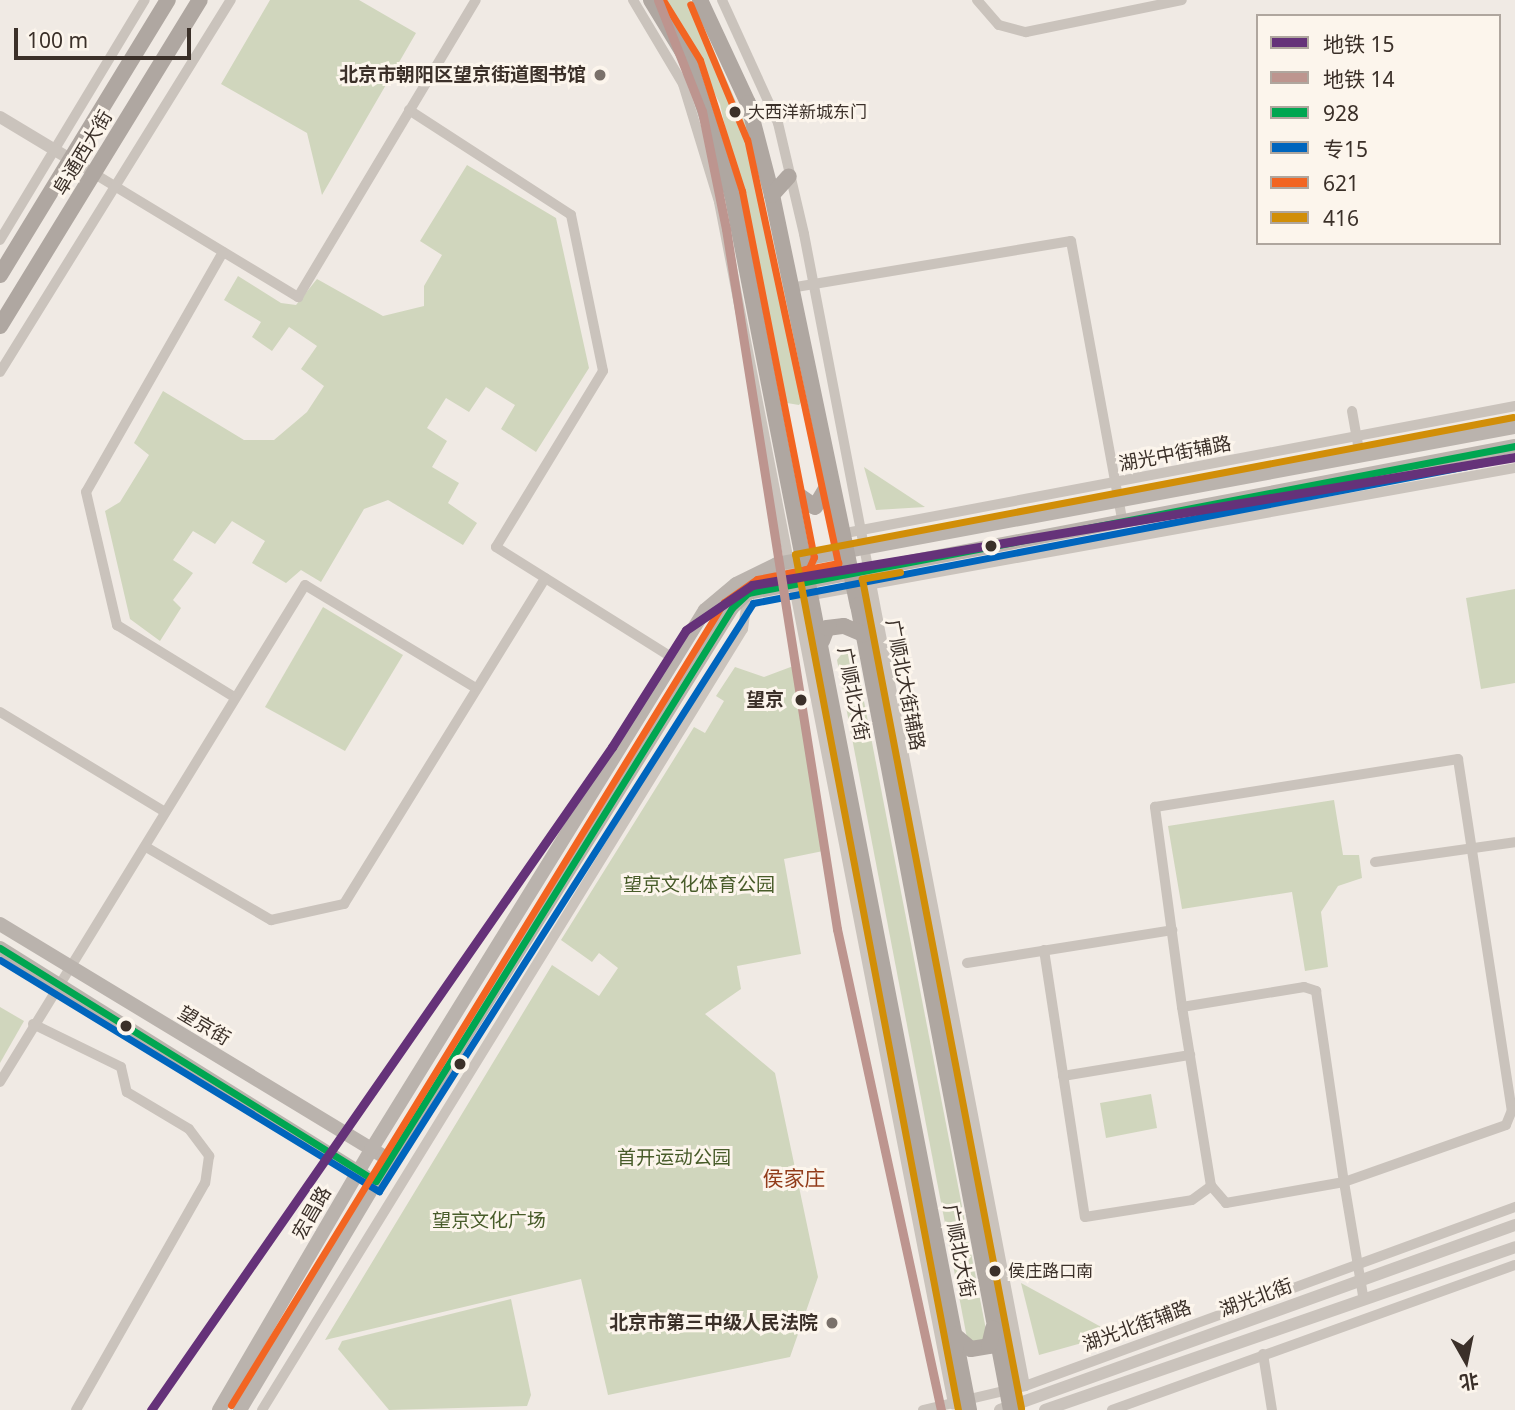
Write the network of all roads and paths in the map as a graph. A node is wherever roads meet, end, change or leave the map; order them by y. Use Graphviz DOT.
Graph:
graph roads {
  1 [pos="145,0"];
  2 [pos="168,0"];
  3 [pos="200,0"];
  4 [pos="231,0"];
  5 [pos="476,0"];
  6 [pos="700,0"];
  7 [pos="722,0"];
  8 [pos="977,0"];
  9 [pos="1182,0"];
  10 [pos="644,3"];
  11 [pos="409,110"];
  12 [pos="0,117"];
  13 [pos="54,150"];
  14 [pos="70,159"];
  15 [pos="95,174"];
  16 [pos="789,176"];
  17 [pos="118,189"];
  18 [pos="772,195"];
  19 [pos="0,240"];
  20 [pos="223,252"];
  21 [pos="0,275"];
  22 [pos="812,284"];
  23 [pos="790,288"];
  24 [pos="0,326"];
  25 [pos="0,372"];
  26 [pos="1515,406"];
  27 [pos="1352,411"];
  28 [pos="1515,427"];
  29 [pos="1357,437"];
  30 [pos="1515,446"];
  31 [pos="1360,456"];
  32 [pos="1515,468"];
  33 [pos="830,481"];
  34 [pos="1115,484"];
  35 [pos="791,490"];
  36 [pos="1118,501"];
  37 [pos="1122,518"];
  38 [pos="850,533"];
  39 [pos="854,553"];
  40 [pos="790,562"];
  41 [pos="545,578"];
  42 [pos="859,578"];
  43 [pos="805,585"];
  44 [pos="748,593"];
  45 [pos="863,634"];
  46 [pos="822,641"];
  47 [pos="676,660"];
  48 [pos="474,687"];
  49 [pos="234,697"];
  50 [pos="0,712"];
  51 [pos="165,812"];
  52 [pos="1515,842"];
  53 [pos="146,847"];
  54 [pos="1472,848"];
  55 [pos="1375,862"];
  56 [pos="0,925"];
  57 [pos="1172,930"];
  58 [pos="0,948"];
  59 [pos="1044,950"];
  60 [pos="967,964"];
  61 [pos="68,965"];
  62 [pos="56,985"];
  63 [pos="1182,1007"];
  64 [pos="33,1024"];
  65 [pos="1190,1055"];
  66 [pos="1063,1076"];
  67 [pos="0,1082"];
  68 [pos="370,1150"];
  69 [pos="389,1160"];
  70 [pos="358,1172"];
  71 [pos="376,1181"];
  72 [pos="1344,1182"];
  73 [pos="1211,1186"];
  74 [pos="1515,1207"];
  75 [pos="1515,1226"];
  76 [pos="1515,1247"];
  77 [pos="1357,1264"];
  78 [pos="1515,1265"];
  79 [pos="1360,1280"];
  80 [pos="1363,1295"];
  81 [pos="994,1324"];
  82 [pos="953,1334"];
  83 [pos="1263,1354"];
  84 [pos="1025,1386"];
  85 [pos="963,1405"];
  86 [pos="1007,1405"];
  87 [pos="76,1410"];
  88 [pos="219,1410"];
  89 [pos="240,1410"];
  90 [pos="262,1410"];
  91 [pos="923,1410"];
  92 [pos="1045,1410"];
  93 [pos="1112,1410"];
  94 [pos="1272,1410"];
  1 -- 13 [label="street"];
  2 -- 14 [label="main road, 阜通西大街"];
  3 -- 15 [label="main road, 阜通西大街"];
  4 -- 17 [label="street"];
  5 -- 11 [label="street"];
  6 -- 18 [label="main road, 广顺北大街"];
  7 -- 16 [label="street"];
  8 -- 9 [label="street"];
  10 -- 35 [label="main road, 广顺北大街"];
  10 -- 40 [label="street"];
  11 -- 20 [label="street"];
  11 -- 41 [label="street"];
  12 -- 13 [label="street"];
  13 -- 14 [label="street"];
  13 -- 19 [label="street"];
  14 -- 15 [label="street"];
  14 -- 21 [label="main road, 阜通西大街"];
  15 -- 17 [label="street"];
  15 -- 24 [label="main road, 阜通西大街"];
  16 -- 18 [label="main road"];
  16 -- 22 [label="street"];
  17 -- 20 [label="street"];
  17 -- 25 [label="street"];
  18 -- 23 [label="main road, 广顺北大街"];
  20 -- 49 [label="street"];
  22 -- 23 [label="street"];
  22 -- 34 [label="street"];
  22 -- 38 [label="street"];
  23 -- 33 [label="main road, 广顺北大街"];
  26 -- 29 [label="street, 湖光中街辅路"];
  27 -- 29 [label="street"];
  28 -- 31 [label="main road, 宏昌路"];
  29 -- 31 [label="street"];
  29 -- 34 [label="street, 湖光中街辅路"];
  30 -- 37 [label="main road"];
  31 -- 36 [label="main road, 宏昌路"];
  32 -- 42 [label="street"];
  33 -- 35 [label="main road"];
  33 -- 38 [label="main road, 广顺北大街"];
  34 -- 36 [label="street"];
  34 -- 38 [label="street, 湖光中街辅路"];
  35 -- 40 [label="main road, 广顺北大街"];
  36 -- 37 [label="street"];
  36 -- 39 [label="main road, 宏昌路"];
  37 -- 42 [label="main road"];
  38 -- 39 [label="main road, 广顺北大街"];
  39 -- 40 [label="main road, 宏昌路"];
  39 -- 42 [label="main road, 广顺北大街"];
  40 -- 43 [label="main road, 广顺北大街"];
  40 -- 47 [label="main road, 宏昌路"];
  41 -- 47 [label="street"];
  41 -- 48 [label="street"];
  42 -- 43 [label="main road"];
  42 -- 45 [label="main road, 广顺北大街"];
  42 -- 84 [label="street, 广顺北大街辅路"];
  43 -- 44 [label="main road"];
  43 -- 46 [label="main road, 广顺北大街"];
  43 -- 85 [label="street"];
  44 -- 69 [label="main road, 宏昌路"];
  44 -- 90 [label="street"];
  45 -- 46 [label="main road"];
  45 -- 81 [label="main road, 广顺北大街"];
  46 -- 82 [label="main road, 广顺北大街"];
  47 -- 68 [label="main road, 宏昌路"];
  48 -- 49 [label="street"];
  48 -- 53 [label="street"];
  49 -- 51 [label="street"];
  50 -- 51 [label="street"];
  51 -- 53 [label="street"];
  52 -- 54 [label="street"];
  53 -- 61 [label="street"];
  54 -- 55 [label="street"];
  54 -- 57 [label="street"];
  54 -- 72 [label="street"];
  56 -- 61 [label="main road, 望京街"];
  57 -- 59 [label="street"];
  57 -- 63 [label="street"];
  58 -- 62 [label="main road"];
  59 -- 60 [label="street"];
  59 -- 66 [label="street"];
  61 -- 62 [label="street"];
  61 -- 68 [label="main road, 望京街"];
  62 -- 64 [label="street"];
  62 -- 70 [label="main road"];
  63 -- 65 [label="street"];
  63 -- 72 [label="street"];
  64 -- 67 [label="street"];
  64 -- 87 [label="street"];
  65 -- 66 [label="street"];
  65 -- 73 [label="street"];
  66 -- 73 [label="street"];
  68 -- 69 [label="main road, 望京街"];
  68 -- 70 [label="main road, 宏昌路"];
  69 -- 71 [label="main road, 宏昌路"];
  70 -- 71 [label="main road"];
  70 -- 88 [label="main road, 宏昌路"];
  71 -- 89 [label="main road, 宏昌路"];
  72 -- 73 [label="street"];
  72 -- 77 [label="street"];
  74 -- 77 [label="street, 湖光北街辅路"];
  75 -- 79 [label="street, 湖光北街"];
  76 -- 80 [label="street, 湖光北街"];
  77 -- 79 [label="street"];
  77 -- 84 [label="street, 湖光北街辅路"];
  78 -- 83 [label="street"];
  79 -- 80 [label="street"];
  79 -- 86 [label="street, 湖光北街"];
  80 -- 92 [label="street, 湖光北街"];
  81 -- 82 [label="main road"];
  81 -- 86 [label="main road, 广顺北大街"];
  82 -- 85 [label="main road, 广顺北大街"];
  83 -- 93 [label="street"];
  83 -- 94 [label="street"];
  84 -- 86 [label="street, 湖光北街辅路"];
  85 -- 86 [label="street, 湖光北街辅路"];
  85 -- 91 [label="street, 湖光北街辅路"];
}
